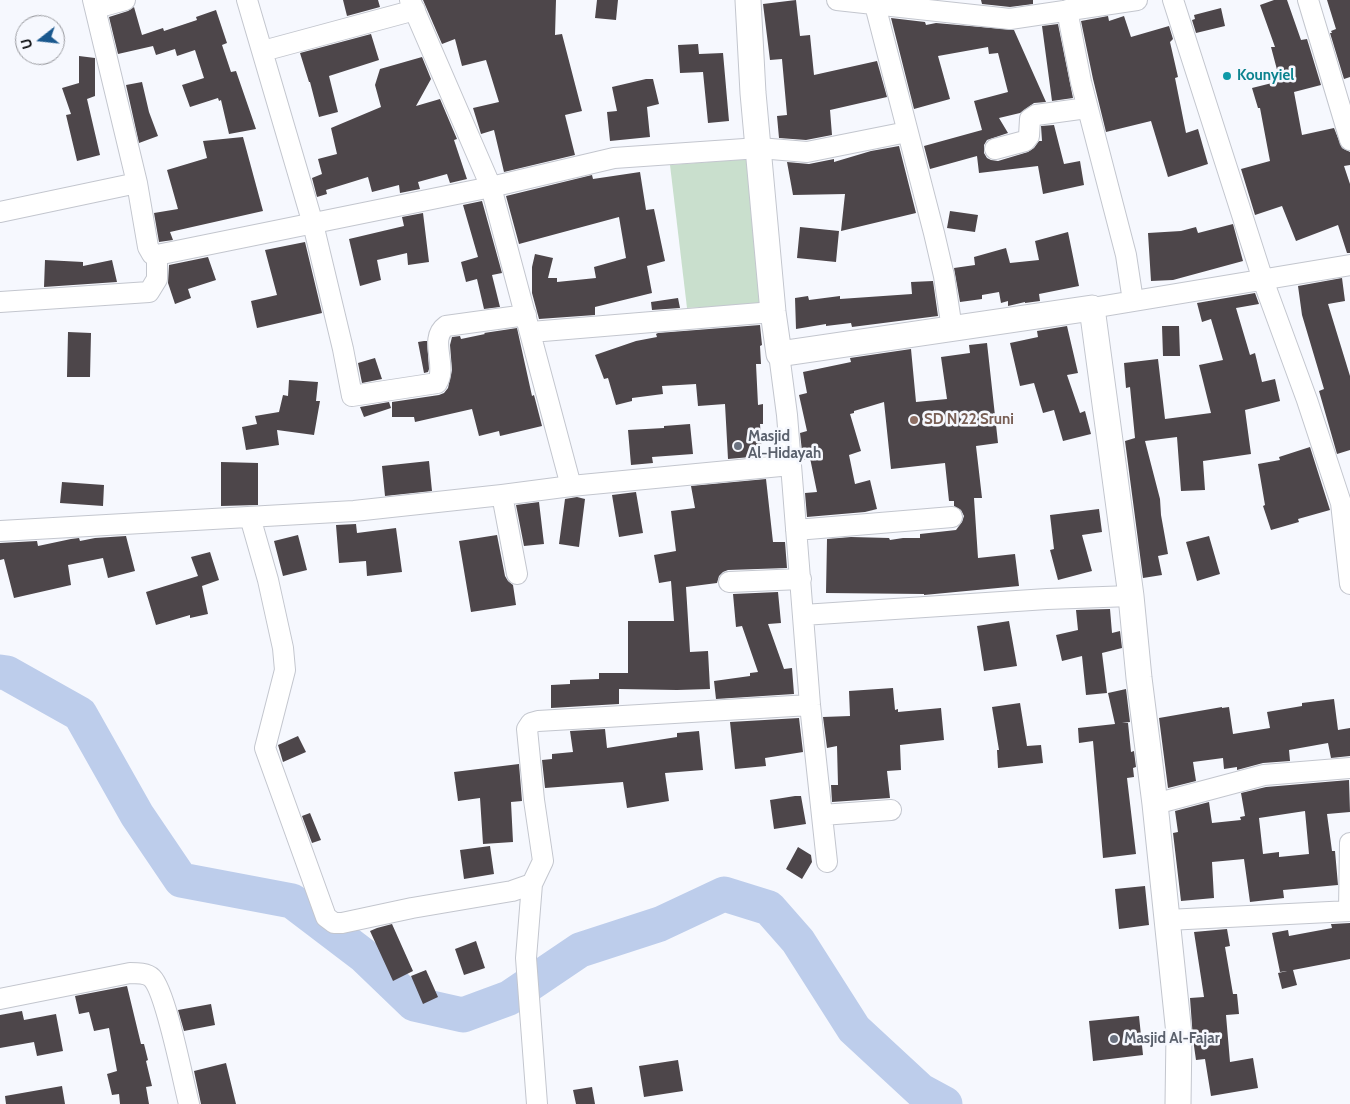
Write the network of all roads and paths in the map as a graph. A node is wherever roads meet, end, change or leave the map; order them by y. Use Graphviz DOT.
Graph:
graph roads {
  1 [pos="125,0"];
  2 [pos="247,0"];
  3 [pos="748,0"];
  4 [pos="837,0"];
  5 [pos="1137,0"];
  6 [pos="1173,0"];
  7 [pos="1308,0"];
  8 [pos="95,4"];
  9 [pos="412,5"];
  10 [pos="874,5"];
  11 [pos="1067,10"];
  12 [pos="263,52"];
  13 [pos="1087,108"];
  14 [pos="907,132"];
  15 [pos="1350,140"];
  16 [pos="759,148"];
  17 [pos="995,148"];
  18 [pos="137,183"];
  19 [pos="491,187"];
  20 [pos="0,212"];
  21 [pos="313,224"];
  22 [pos="157,255"];
  23 [pos="1350,265"];
  24 [pos="1263,280"];
  25 [pos="1133,301"];
  26 [pos="0,302"];
  27 [pos="1092,308"];
  28 [pos="773,312"];
  29 [pos="529,324"];
  30 [pos="952,329"];
  31 [pos="779,354"];
  32 [pos="791,465"];
  33 [pos="571,486"];
  34 [pos="502,495"];
  35 [pos="250,517"];
  36 [pos="952,517"];
  37 [pos="796,530"];
  38 [pos="0,531"];
  39 [pos="518,574"];
  40 [pos="800,579"];
  41 [pos="729,582"];
  42 [pos="1350,584"];
  43 [pos="1130,596"];
  44 [pos="804,615"];
  45 [pos="810,704"];
  46 [pos="1350,768"];
  47 [pos="1155,804"];
  48 [pos="891,810"];
  49 [pos="822,815"];
  50 [pos="1350,843"];
  51 [pos="827,862"];
  52 [pos="532,884"];
  53 [pos="1349,911"];
  54 [pos="1167,920"];
  55 [pos="0,999"];
  56 [pos="188,1104"];
  57 [pos="537,1104"];
  58 [pos="1178,1104"];
  1 -- 8 [label="street"];
  2 -- 12 [label="street"];
  3 -- 16 [label="street"];
  4 -- 10 [label="street"];
  5 -- 11 [label="street"];
  6 -- 24 [label="street"];
  7 -- 15 [label="street"];
  8 -- 18 [label="street"];
  9 -- 12 [label="street"];
  9 -- 19 [label="street"];
  10 -- 11 [label="street"];
  10 -- 14 [label="street"];
  11 -- 13 [label="street"];
  12 -- 21 [label="street"];
  13 -- 17 [label="street"];
  13 -- 25 [label="street"];
  14 -- 16 [label="street"];
  14 -- 30 [label="street"];
  16 -- 19 [label="street"];
  16 -- 28 [label="street"];
  18 -- 20 [label="street"];
  18 -- 22 [label="street"];
  19 -- 21 [label="street"];
  19 -- 29 [label="street"];
  21 -- 22 [label="street"];
  21 -- 29 [label="street"];
  22 -- 26 [label="street"];
  23 -- 24 [label="street"];
  24 -- 25 [label="street"];
  24 -- 42 [label="street"];
  25 -- 27 [label="street"];
  27 -- 30 [label="street"];
  27 -- 43 [label="street"];
  28 -- 29 [label="street"];
  28 -- 31 [label="street"];
  29 -- 33 [label="street"];
  30 -- 31 [label="street"];
  31 -- 32 [label="street"];
  32 -- 33 [label="street"];
  32 -- 37 [label="street"];
  33 -- 34 [label="street"];
  34 -- 35 [label="street"];
  34 -- 39 [label="street"];
  35 -- 38 [label="street"];
  35 -- 52 [label="street"];
  36 -- 37 [label="street"];
  37 -- 40 [label="street"];
  40 -- 41 [label="street"];
  40 -- 44 [label="street"];
  43 -- 44 [label="street"];
  43 -- 47 [label="street"];
  44 -- 45 [label="street"];
  45 -- 49 [label="street"];
  45 -- 52 [label="street"];
  46 -- 47 [label="street"];
  47 -- 54 [label="street"];
  48 -- 49 [label="street"];
  49 -- 51 [label="street"];
  50 -- 53 [label="street"];
  52 -- 57 [label="street"];
  53 -- 54 [label="street"];
  54 -- 58 [label="street"];
  55 -- 56 [label="street"];
}
